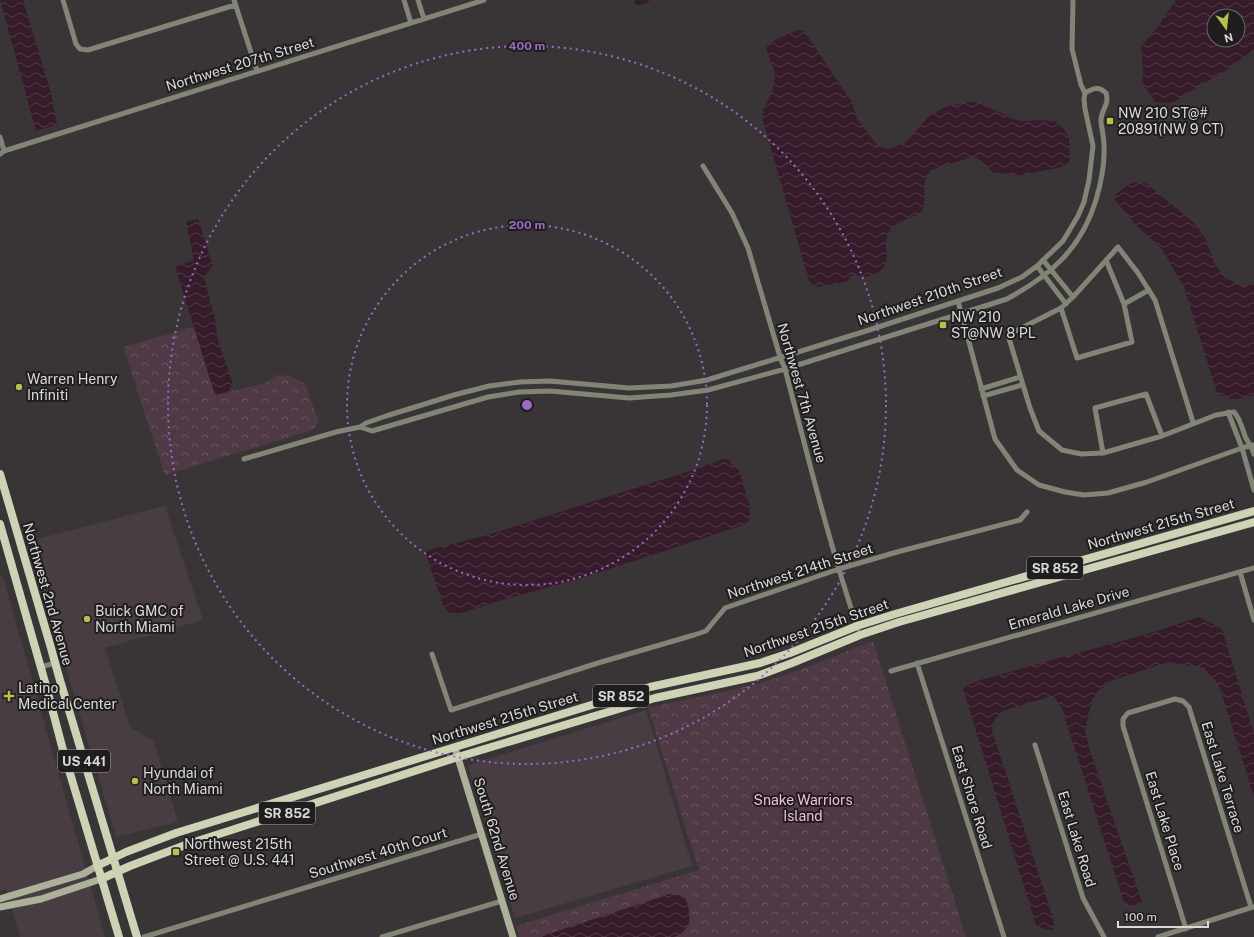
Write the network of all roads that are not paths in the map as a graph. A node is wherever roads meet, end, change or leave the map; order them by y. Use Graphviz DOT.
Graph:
graph roads {
  1 [pos="63,0"];
  2 [pos="404,0"];
  3 [pos="418,0"];
  4 [pos="484,0"];
  5 [pos="1073,0"];
  6 [pos="234,3"];
  7 [pos="424,19"];
  8 [pos="411,23"];
  9 [pos="257,70"];
  10 [pos="1085,93"];
  11 [pos="0,137"];
  12 [pos="1,152"];
  13 [pos="703,166"];
  14 [pos="1043,260"];
  15 [pos="1106,260"];
  16 [pos="1037,266"];
  17 [pos="1051,270"];
  18 [pos="1045,276"];
  19 [pos="1149,290"];
  20 [pos="1073,298"];
  21 [pos="958,301"];
  22 [pos="1066,304"];
  23 [pos="1124,304"];
  24 [pos="1061,308"];
  25 [pos="961,313"];
  26 [pos="780,357"];
  27 [pos="785,370"];
  28 [pos="1020,377"];
  29 [pos="1022,385"];
  30 [pos="981,389"];
  31 [pos="983,396"];
  32 [pos="1228,412"];
  33 [pos="1193,422"];
  34 [pos="360,427"];
  35 [pos="1162,436"];
  36 [pos="1253,445"];
  37 [pos="1242,448"];
  38 [pos="1103,453"];
  39 [pos="1254,454"];
  40 [pos="244,459"];
  41 [pos="0,474"];
  42 [pos="1254,490"];
  43 [pos="1254,511"];
  44 [pos="1027,512"];
  45 [pos="1254,522"];
  46 [pos="0,524"];
  47 [pos="1254,568"];
  48 [pos="839,570"];
  49 [pos="1240,572"];
  50 [pos="1254,620"];
  51 [pos="857,626"];
  52 [pos="860,635"];
  53 [pos="432,654"];
  54 [pos="55,663"];
  55 [pos="917,664"];
  56 [pos="41,667"];
  57 [pos="891,671"];
  58 [pos="1123,719"];
  59 [pos="1035,745"];
  60 [pos="455,748"];
  61 [pos="458,757"];
  62 [pos="256,808"];
  63 [pos="260,821"];
  64 [pos="482,834"];
  65 [pos="113,858"];
  66 [pos="97,866"];
  67 [pos="117,872"];
  68 [pos="101,879"];
  69 [pos="0,899"];
  70 [pos="502,901"];
  71 [pos="0,907"];
  72 [pos="1253,907"];
  73 [pos="1186,929"];
  74 [pos="119,937"];
  75 [pos="137,937"];
  76 [pos="144,937"];
  77 [pos="382,937"];
  78 [pos="513,937"];
  79 [pos="1004,937"];
  80 [pos="1104,937"];
  81 [pos="1158,937"];
  1 -- 6 [label="street"];
  2 -- 8 [label="street"];
  3 -- 7 [label="street"];
  4 -- 7 [label="street, Northwest 207th Street"];
  5 -- 10 [label="street"];
  6 -- 9 [label="street"];
  7 -- 8 [label="street, Northwest 207th Street"];
  8 -- 9 [label="street, Northwest 207th Street"];
  9 -- 12 [label="street, Northwest 207th Street"];
  10 -- 14 [label="street, Northwest 210th Street"];
  10 -- 17 [label="street, Northwest 210th Street"];
  11 -- 12 [label="street"];
  13 -- 26 [label="street, Northwest 7th Avenue"];
  14 -- 16 [label="street, Northwest 210th Street"];
  14 -- 17 [label="street"];
  15 -- 19 [label="street"];
  15 -- 20 [label="street"];
  15 -- 23 [label="street"];
  16 -- 18 [label="street"];
  16 -- 21 [label="street, Northwest 210th Street"];
  17 -- 18 [label="street, Northwest 210th Street"];
  17 -- 20 [label="street"];
  18 -- 22 [label="street"];
  18 -- 25 [label="street, Northwest 210th Street"];
  19 -- 23 [label="street"];
  19 -- 33 [label="street"];
  20 -- 22 [label="street"];
  21 -- 25 [label="street"];
  21 -- 26 [label="street, Northwest 210th Street"];
  22 -- 24 [label="street"];
  23 -- 24 [label="street"];
  24 -- 28 [label="street"];
  25 -- 27 [label="street, Northwest 210th Street"];
  25 -- 30 [label="street"];
  26 -- 27 [label="street, Northwest 7th Avenue"];
  26 -- 34 [label="street, Northwest 210th Street"];
  27 -- 34 [label="street, Northwest 210th Street"];
  27 -- 48 [label="street, Northwest 7th Avenue"];
  28 -- 29 [label="street"];
  28 -- 30 [label="street"];
  29 -- 31 [label="street"];
  29 -- 38 [label="street"];
  30 -- 31 [label="street"];
  31 -- 37 [label="street"];
  32 -- 33 [label="street"];
  32 -- 36 [label="street"];
  32 -- 37 [label="street"];
  33 -- 35 [label="street"];
  34 -- 40 [label="street, Northwest 210th Street"];
  35 -- 38 [label="street"];
  35 -- 38 [label="street"];
  36 -- 37 [label="street"];
  36 -- 39 [label="street"];
  37 -- 42 [label="street"];
  41 -- 54 [label="main road, Northwest 2nd Avenue / US 441"];
  43 -- 51 [label="main road, Northwest 215th Street / SR 852"];
  44 -- 48 [label="street, Northwest 214th Street"];
  45 -- 52 [label="main road, Northwest 215th Street / SR 852"];
  46 -- 56 [label="main road, Northwest 2nd Avenue / US 441"];
  47 -- 49 [label="street, Emerald Lake Drive"];
  48 -- 51 [label="street, Northwest 7th Avenue"];
  48 -- 53 [label="street, Northwest 214th Street"];
  49 -- 50 [label="street"];
  49 -- 55 [label="street, Emerald Lake Drive"];
  51 -- 52 [label="street, Northwest 7th Avenue"];
  51 -- 60 [label="main road, Northwest 215th Street / SR 852"];
  52 -- 61 [label="main road, Northwest 215th Street / SR 852"];
  54 -- 56 [label="street"];
  54 -- 65 [label="main road, Northwest 2nd Avenue / US 441"];
  55 -- 57 [label="street, Emerald Lake Drive"];
  55 -- 79 [label="street, East Shore Road"];
  56 -- 66 [label="main road, Northwest 2nd Avenue / US 441"];
  58 -- 72 [label="street, East Lake Terrace"];
  58 -- 73 [label="street, East Lake Place"];
  59 -- 80 [label="street, East Lake Road"];
  60 -- 61 [label="street, South 62nd Avenue"];
  60 -- 62 [label="main road, Northwest 215th Street / SR 852"];
  61 -- 63 [label="main road, Northwest 215th Street / SR 852"];
  61 -- 64 [label="street, South 62nd Avenue"];
  62 -- 63 [label="main road"];
  62 -- 65 [label="main road, Northwest 215th Street / SR 852"];
  63 -- 67 [label="main road, Northwest 215th Street / SR 852"];
  64 -- 70 [label="street, South 62nd Avenue"];
  64 -- 76 [label="street, Southwest 40th Court"];
  65 -- 66 [label="main road, Northwest 215th Street / SR 852"];
  65 -- 67 [label="main road, US 441"];
  66 -- 68 [label="main road, US 441"];
  66 -- 69 [label="street, Northwest 215th Street"];
  67 -- 68 [label="main road, Northwest 215th Street / SR 852"];
  67 -- 75 [label="main road, US 441"];
  68 -- 71 [label="street, Northwest 215th Street"];
  68 -- 74 [label="main road, US 441"];
  70 -- 77 [label="street"];
  70 -- 78 [label="street, South 62nd Avenue"];
  72 -- 73 [label="street"];
  73 -- 81 [label="street"];
}
